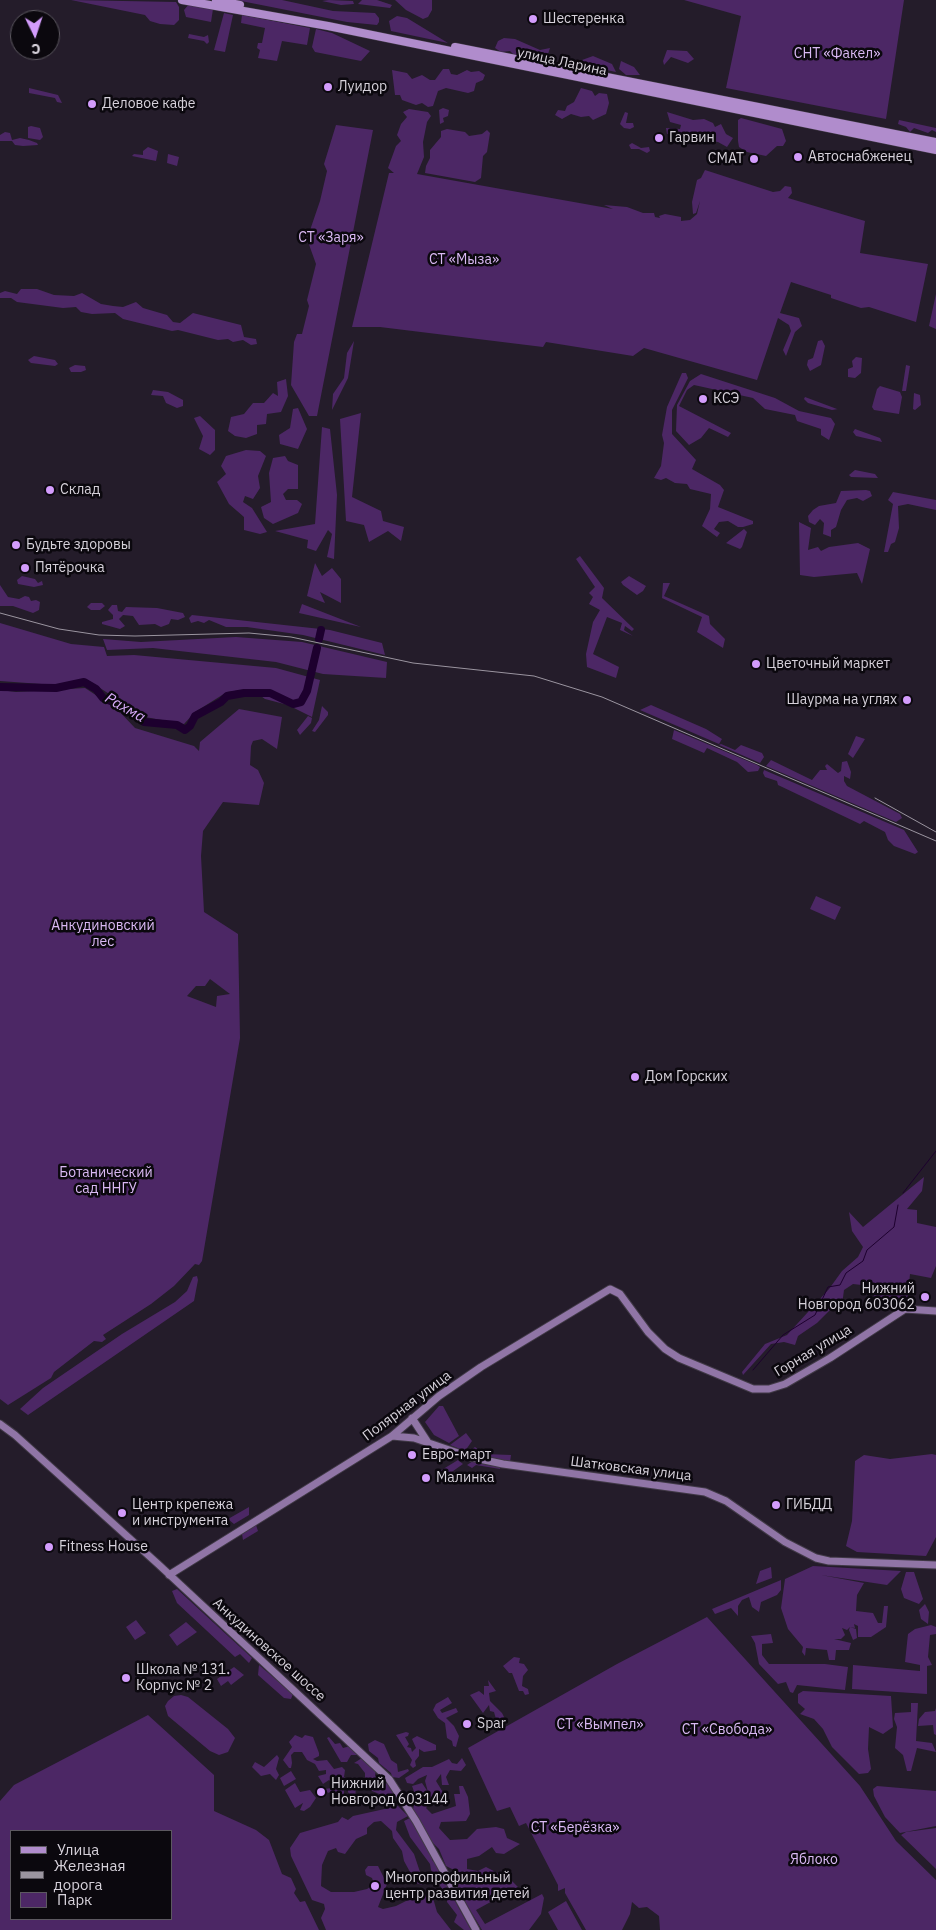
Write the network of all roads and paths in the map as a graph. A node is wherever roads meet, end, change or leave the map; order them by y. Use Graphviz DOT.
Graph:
graph roads {
  1 [pos="182,0"];
  2 [pos="216,0"];
  3 [pos="936,142"];
  4 [pos="936,150"];
  5 [pos="610,1288"];
  6 [pos="936,1310"];
  7 [pos="412,1418"];
  8 [pos="0,1424"];
  9 [pos="392,1436"];
  10 [pos="428,1442"];
  11 [pos="936,1565"];
  12 [pos="169,1575"];
  13 [pos="476,1930"];
  1 -- 4 [label="main road, улица Ларина"];
  2 -- 3 [label="main road, улица Ларина"];
  5 -- 6 [label="main road, Горная улица"];
  5 -- 7 [label="main road, Полярная улица"];
  7 -- 9 [label="main road, Полярная улица"];
  7 -- 10 [label="main road"];
  8 -- 12 [label="main road, Анкудиновское шоссе"];
  9 -- 10 [label="main road, Шатковская улица"];
  9 -- 12 [label="main road, Полярная улица"];
  10 -- 11 [label="main road, Шатковская улица"];
  12 -- 13 [label="main road, Анкудиновское шоссе"];
}
